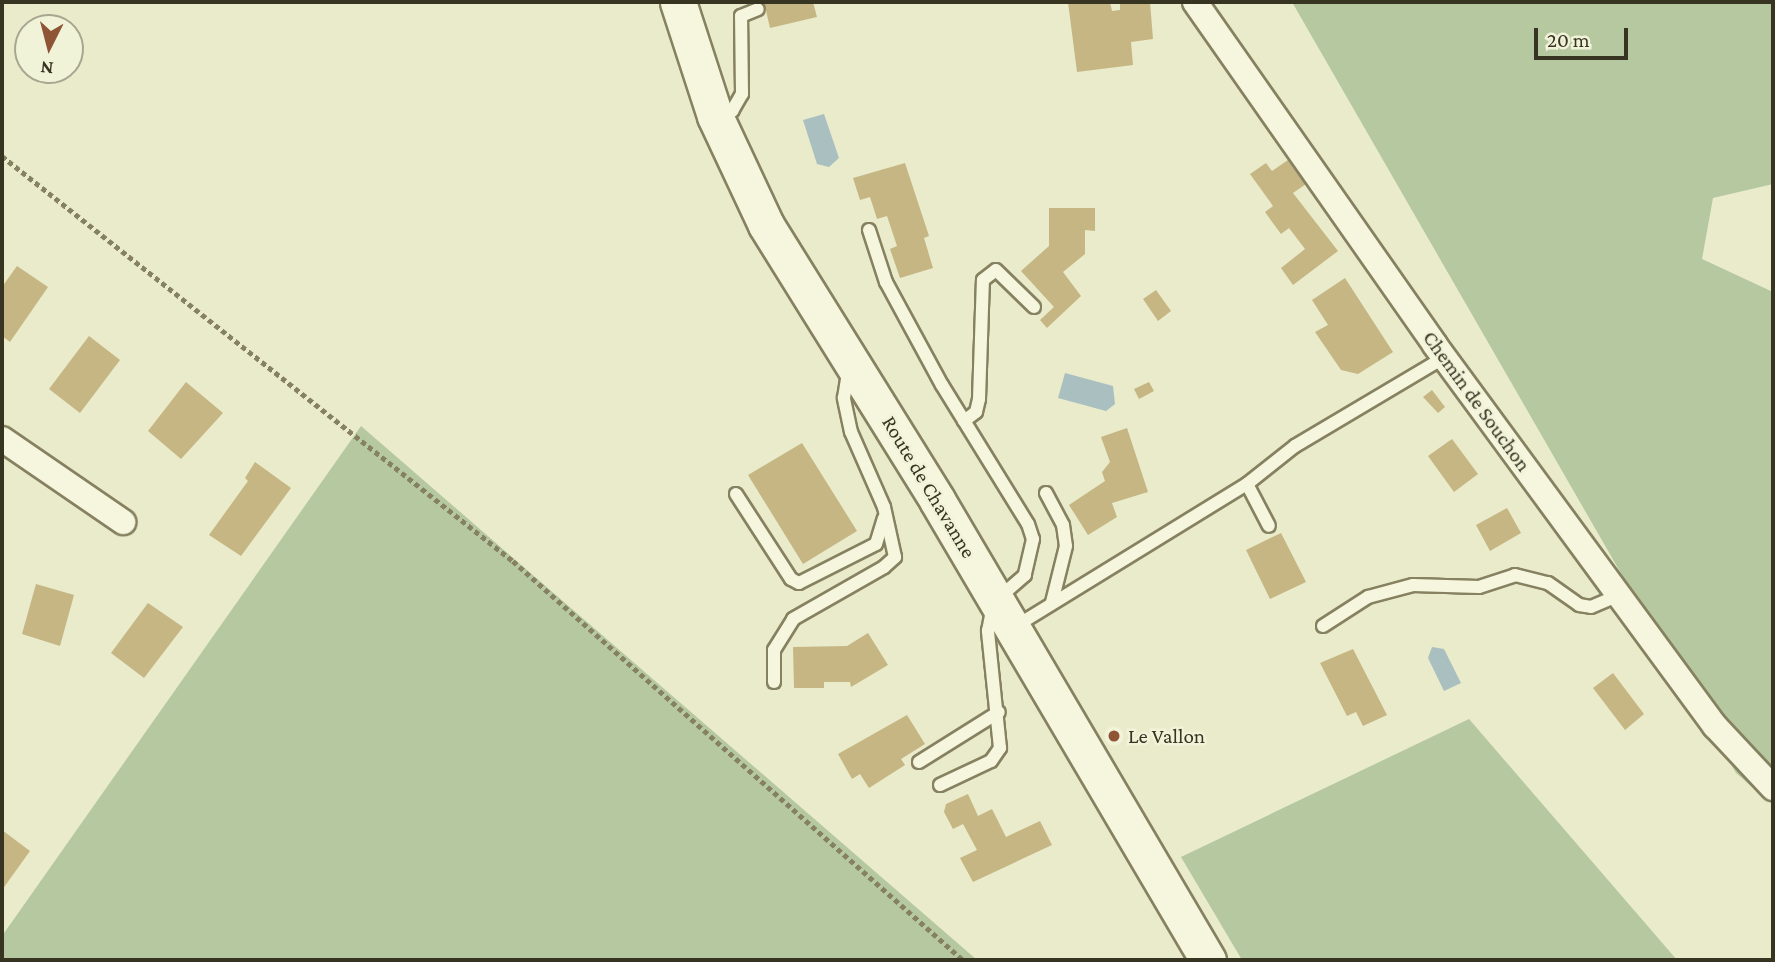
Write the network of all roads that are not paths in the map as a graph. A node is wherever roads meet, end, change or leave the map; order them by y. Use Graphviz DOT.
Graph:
graph roads {
  1 [pos="678,2"];
  2 [pos="1195,2"];
  3 [pos="758,9"];
  4 [pos="715,116"];
  5 [pos="869,230"];
  6 [pos="1034,307"];
  7 [pos="1445,358"];
  8 [pos="860,372"];
  9 [pos="964,421"];
  10 [pos="2,439"];
  11 [pos="1247,484"];
  12 [pos="736,494"];
  13 [pos="1046,494"];
  14 [pos="884,507"];
  15 [pos="122,522"];
  16 [pos="1269,526"];
  17 [pos="1619,595"];
  18 [pos="1051,602"];
  19 [pos="1003,613"];
  20 [pos="1322,626"];
  21 [pos="774,682"];
  22 [pos="999,712"];
  23 [pos="919,762"];
  24 [pos="940,785"];
  25 [pos="1773,788"];
  26 [pos="1208,960"];
  1 -- 4 [label="main road, Route de Chavanne"];
  2 -- 7 [label="street, Chemin de Souchon"];
  3 -- 4 [label="lane"];
  4 -- 8 [label="main road, Route de Chavanne"];
  5 -- 9 [label="lane"];
  6 -- 9 [label="lane"];
  7 -- 11 [label="lane"];
  7 -- 17 [label="street, Chemin de Souchon"];
  8 -- 14 [label="lane"];
  8 -- 19 [label="main road, Route de Chavanne"];
  9 -- 19 [label="lane"];
  10 -- 15 [label="street"];
  11 -- 16 [label="lane"];
  11 -- 18 [label="lane"];
  12 -- 14 [label="lane"];
  13 -- 18 [label="lane"];
  14 -- 21 [label="lane"];
  17 -- 20 [label="lane"];
  17 -- 25 [label="street, Chemin de Souchon"];
  18 -- 19 [label="lane"];
  19 -- 22 [label="lane"];
  19 -- 26 [label="main road, Route de Chavanne"];
  22 -- 23 [label="lane"];
  22 -- 24 [label="lane"];
}
